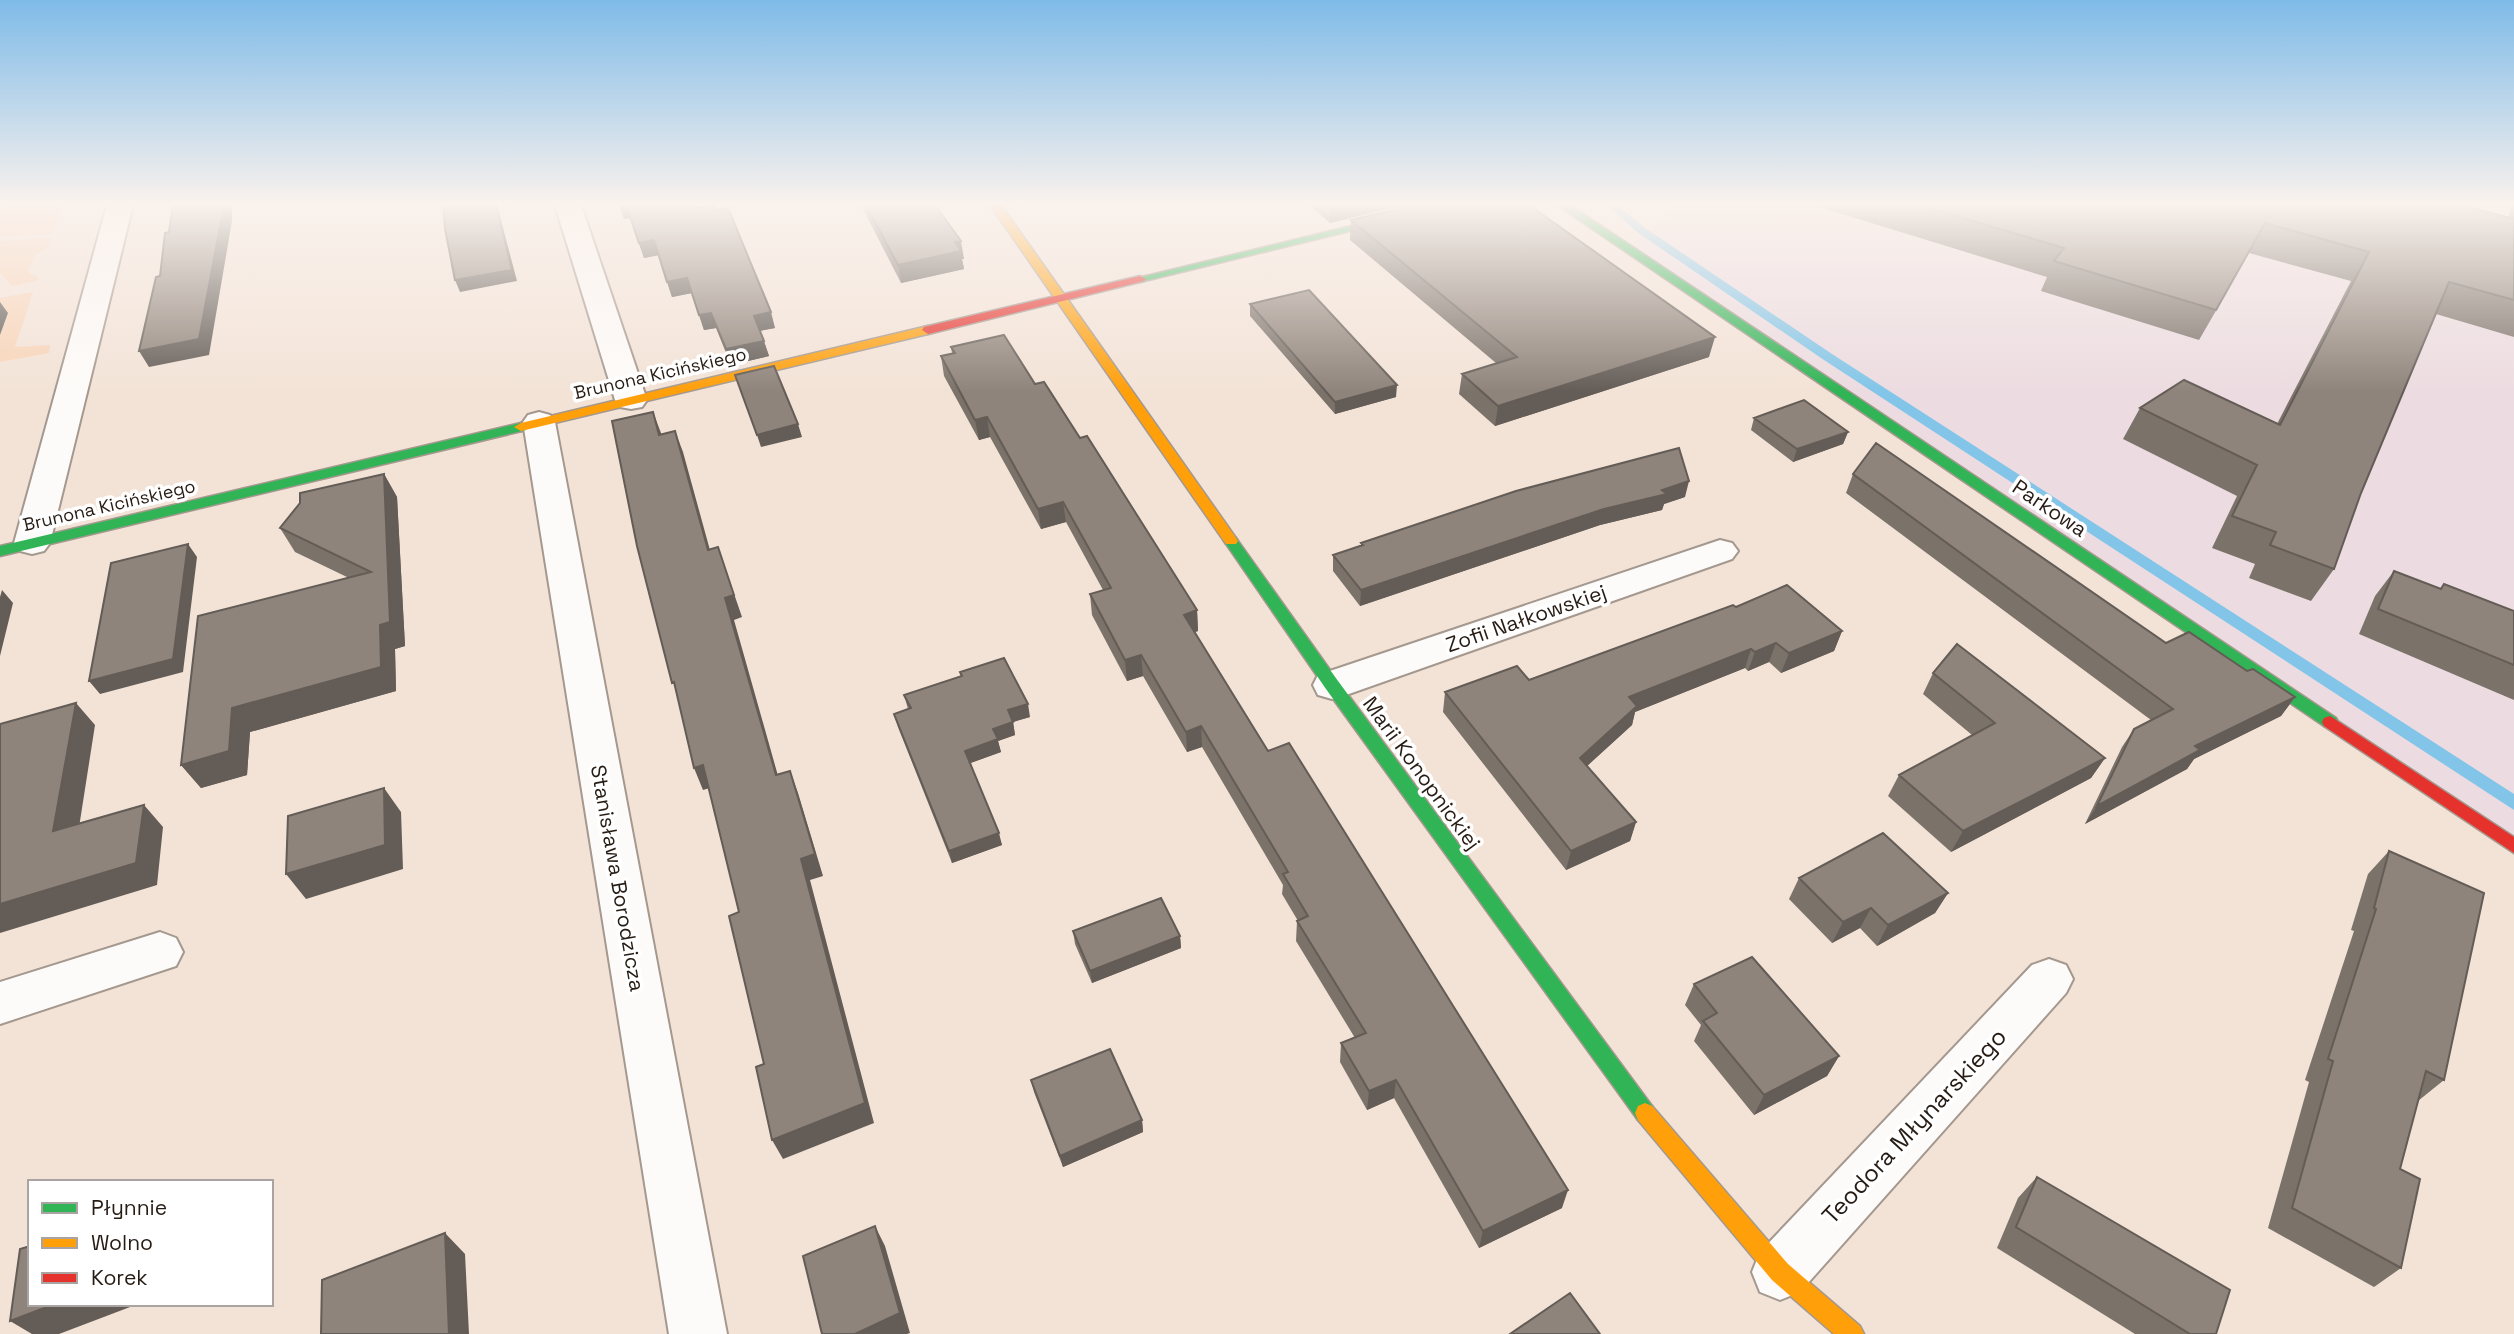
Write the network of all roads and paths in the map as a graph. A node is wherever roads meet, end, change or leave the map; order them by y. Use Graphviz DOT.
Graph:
graph roads {
  1 [pos="104,267"];
  2 [pos="588,267"];
  3 [pos="1040,267"];
  4 [pos="1191,267"];
  5 [pos="1654,267"];
  6 [pos="1062,298"];
  7 [pos="631,400"];
  8 [pos="539,422"];
  9 [pos="32,543"];
  10 [pos="0,551"];
  11 [pos="1720,551"];
  12 [pos="1332,685"];
  13 [pos="2514,846"];
  14 [pos="160,952"];
  15 [pos="2049,979"];
  16 [pos="0,1003"];
  17 [pos="1780,1272"];
  18 [pos="698,1334"];
  19 [pos="1852,1334"];
  1 -- 9 [label="street"];
  2 -- 7 [label="street"];
  3 -- 6 [label="street, Marii Konopnickiej"];
  4 -- 6 [label="street, Brunona Kicińskiego"];
  5 -- 13 [label="street, Parkowa"];
  6 -- 7 [label="street, Brunona Kicińskiego"];
  6 -- 12 [label="street, Marii Konopnickiej"];
  7 -- 8 [label="street, Brunona Kicińskiego"];
  8 -- 9 [label="street, Brunona Kicińskiego"];
  8 -- 18 [label="street, Stanisława Borodzicza"];
  9 -- 10 [label="street, Brunona Kicińskiego"];
  11 -- 12 [label="street, Zofii Nałkowskiej"];
  12 -- 17 [label="street, Marii Konopnickiej"];
  14 -- 16 [label="street"];
  15 -- 17 [label="street, Teodora Młynarskiego"];
  17 -- 19 [label="street, Marii Konopnickiej"];
}
